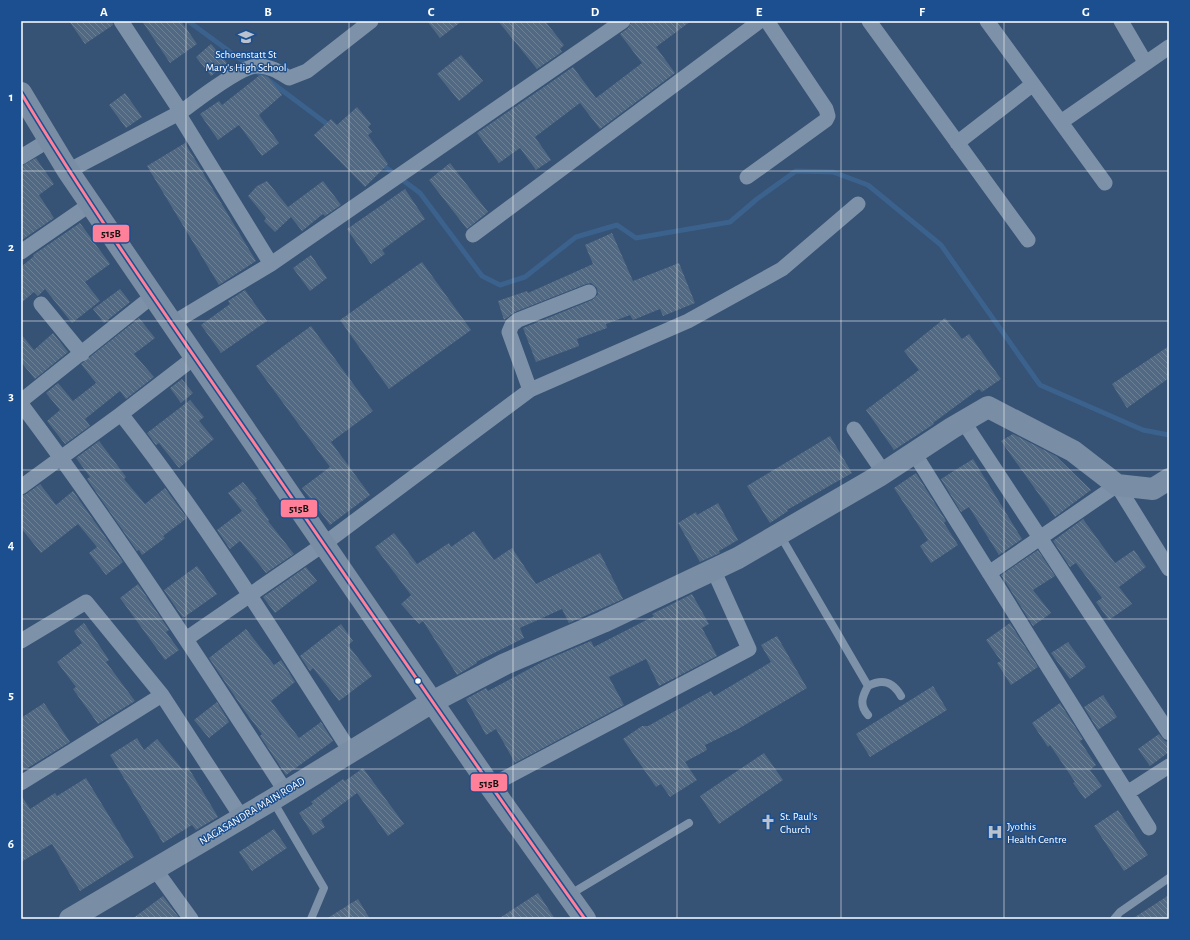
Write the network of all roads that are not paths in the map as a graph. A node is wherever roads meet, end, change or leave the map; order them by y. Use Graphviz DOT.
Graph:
graph roads {
  1 [pos="121,21"];
  2 [pos="371,21"];
  3 [pos="623,21"];
  4 [pos="760,21"];
  5 [pos="767,21"];
  6 [pos="869,21"];
  7 [pos="987,21"];
  8 [pos="1121,21"];
  9 [pos="1169,46"];
  10 [pos="1145,62"];
  11 [pos="1033,84"];
  12 [pos="21,93"];
  13 [pos="180,112"];
  14 [pos="1060,122"];
  15 [pos="49,140"];
  16 [pos="957,143"];
  17 [pos="21,157"];
  18 [pos="68,170"];
  19 [pos="747,177"];
  20 [pos="1104,183"];
  21 [pos="92,203"];
  22 [pos="858,204"];
  23 [pos="474,235"];
  24 [pos="1028,240"];
  25 [pos="21,252"];
  26 [pos="271,264"];
  27 [pos="589,292"];
  28 [pos="154,295"];
  29 [pos="41,304"];
  30 [pos="173,323"];
  31 [pos="82,354"];
  32 [pos="195,357"];
  33 [pos="530,390"];
  34 [pos="21,402"];
  35 [pos="122,414"];
  36 [pos="963,421"];
  37 [pos="854,429"];
  38 [pos="914,453"];
  39 [pos="62,458"];
  40 [pos="884,473"];
  41 [pos="1169,479"];
  42 [pos="1117,485"];
  43 [pos="21,487"];
  44 [pos="779,534"];
  45 [pos="1040,538"];
  46 [pos="324,544"];
  47 [pos="1169,569"];
  48 [pos="713,570"];
  49 [pos="989,573"];
  50 [pos="250,595"];
  51 [pos="186,639"];
  52 [pos="21,641"];
  53 [pos="868,686"];
  54 [pos="162,695"];
  55 [pos="901,696"];
  56 [pos="432,702"];
  57 [pos="868,715"];
  58 [pos="1169,733"];
  59 [pos="350,751"];
  60 [pos="1169,766"];
  61 [pos="21,783"];
  62 [pos="490,786"];
  63 [pos="1127,793"];
  64 [pos="279,796"];
  65 [pos="242,818"];
  66 [pos="688,823"];
  67 [pos="1149,828"];
  68 [pos="154,868"];
  69 [pos="1169,878"];
  70 [pos="568,896"];
  71 [pos="70,919"];
  72 [pos="191,919"];
  73 [pos="311,919"];
  74 [pos="585,919"];
  75 [pos="1114,919"];
  1 -- 13 [label="street"];
  2 -- 13 [label="street"];
  3 -- 26 [label="street"];
  4 -- 23 [label="street"];
  5 -- 19 [label="street"];
  6 -- 16 [label="street"];
  7 -- 11 [label="street"];
  8 -- 10 [label="street"];
  9 -- 10 [label="street"];
  10 -- 14 [label="street"];
  11 -- 14 [label="street"];
  11 -- 16 [label="street"];
  12 -- 15 [label="street"];
  13 -- 18 [label="street"];
  13 -- 26 [label="street"];
  14 -- 20 [label="street"];
  15 -- 17 [label="street"];
  15 -- 18 [label="street"];
  16 -- 24 [label="street"];
  18 -- 21 [label="street"];
  21 -- 25 [label="street"];
  21 -- 28 [label="street"];
  22 -- 33 [label="street"];
  26 -- 30 [label="street"];
  27 -- 33 [label="street"];
  28 -- 30 [label="street"];
  28 -- 31 [label="street"];
  29 -- 31 [label="street"];
  30 -- 32 [label="street"];
  31 -- 34 [label="street"];
  32 -- 35 [label="street"];
  32 -- 46 [label="street"];
  33 -- 46 [label="street"];
  34 -- 39 [label="street"];
  35 -- 39 [label="street"];
  35 -- 50 [label="street"];
  36 -- 38 [label="street, NAGASANDRA MAIN ROAD"];
  36 -- 42 [label="street, NAGASANDRA MAIN ROAD"];
  36 -- 45 [label="street"];
  37 -- 40 [label="street"];
  38 -- 40 [label="street, NAGASANDRA MAIN ROAD"];
  38 -- 49 [label="street"];
  39 -- 43 [label="street"];
  39 -- 51 [label="street"];
  40 -- 44 [label="street, NAGASANDRA MAIN ROAD"];
  41 -- 42 [label="street"];
  42 -- 45 [label="street"];
  42 -- 47 [label="street"];
  44 -- 48 [label="street, NAGASANDRA MAIN ROAD"];
  44 -- 53 [label="lane"];
  45 -- 49 [label="street"];
  45 -- 58 [label="street"];
  46 -- 50 [label="street"];
  46 -- 56 [label="street"];
  48 -- 56 [label="street, NAGASANDRA MAIN ROAD"];
  48 -- 62 [label="street"];
  49 -- 63 [label="street"];
  50 -- 51 [label="street"];
  50 -- 59 [label="street"];
  51 -- 64 [label="street"];
  52 -- 54 [label="street"];
  53 -- 55 [label="lane"];
  53 -- 57 [label="lane"];
  54 -- 61 [label="street"];
  54 -- 65 [label="street"];
  56 -- 59 [label="street, NAGASANDRA MAIN ROAD"];
  56 -- 62 [label="street"];
  59 -- 64 [label="street, NAGASANDRA MAIN ROAD"];
  60 -- 63 [label="street"];
  62 -- 70 [label="street"];
  63 -- 67 [label="street"];
  64 -- 65 [label="street, NAGASANDRA MAIN ROAD"];
  64 -- 73 [label="lane"];
  65 -- 68 [label="street, NAGASANDRA MAIN ROAD"];
  66 -- 70 [label="lane"];
  68 -- 71 [label="street, NAGASANDRA MAIN ROAD"];
  68 -- 72 [label="street"];
  69 -- 75 [label="lane"];
  70 -- 74 [label="street"];
}
